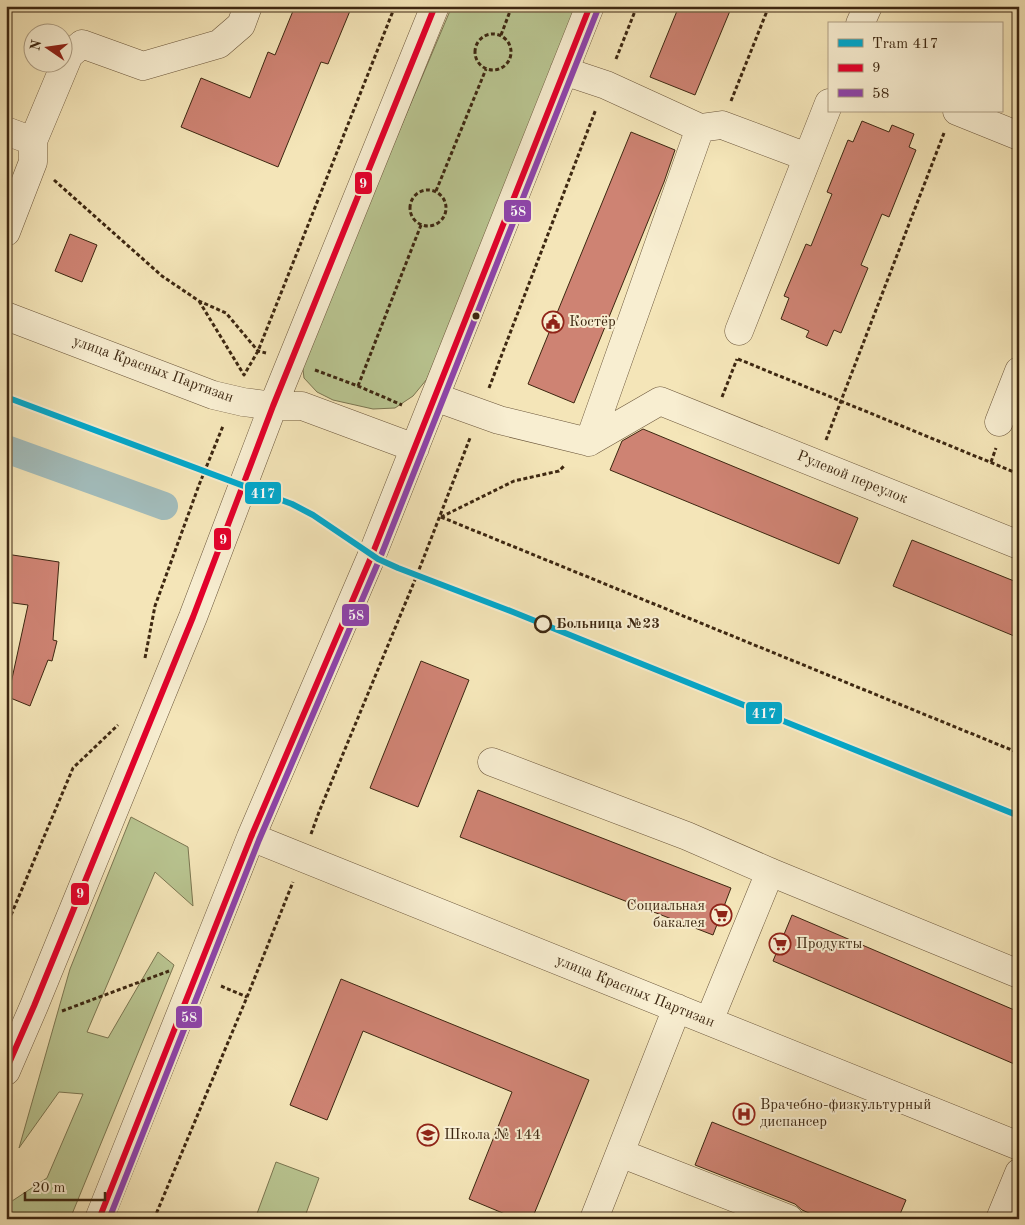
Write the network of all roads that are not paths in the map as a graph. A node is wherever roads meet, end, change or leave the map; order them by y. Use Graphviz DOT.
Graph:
graph roads {
  1 [pos="248,6"];
  2 [pos="435,6"];
  3 [pos="590,6"];
  4 [pos="868,6"];
  5 [pos="861,22"];
  6 [pos="564,71"];
  7 [pos="828,105"];
  8 [pos="951,120"];
  9 [pos="711,126"];
  10 [pos="6,131"];
  11 [pos="1019,136"];
  12 [pos="33,152"];
  13 [pos="807,157"];
  14 [pos="6,232"];
  15 [pos="6,316"];
  16 [pos="739,331"];
  17 [pos="1019,371"];
  18 [pos="435,397"];
  19 [pos="273,406"];
  20 [pos="999,422"];
  21 [pos="588,442"];
  22 [pos="415,448"];
  23 [pos="1019,545"];
  24 [pos="492,762"];
  25 [pos="251,837"];
  26 [pos="770,872"];
  27 [pos="1019,974"];
  28 [pos="677,1008"];
  29 [pos="709,1021"];
  30 [pos="6,1071"];
  31 [pos="1019,1146"];
  32 [pos="620,1153"];
  33 [pos="1019,1173"];
  34 [pos="99,1219"];
  35 [pos="594,1219"];
  36 [pos="789,1219"];
  37 [pos="1000,1219"];
  1 -- 12 [label="street"];
  2 -- 19 [label="street"];
  3 -- 6 [label="street"];
  4 -- 5 [label="street"];
  6 -- 9 [label="street"];
  6 -- 18 [label="street"];
  7 -- 13 [label="street"];
  8 -- 11 [label="street"];
  9 -- 13 [label="street"];
  9 -- 21 [label="street"];
  10 -- 12 [label="street"];
  12 -- 14 [label="street"];
  13 -- 16 [label="street"];
  15 -- 19 [label="street, улица Красных Партизан"];
  17 -- 20 [label="street"];
  18 -- 21 [label="street"];
  18 -- 22 [label="street"];
  19 -- 22 [label="street, улица Красных Партизан"];
  19 -- 30 [label="street"];
  21 -- 23 [label="street, Рулевой переулок"];
  22 -- 25 [label="street"];
  24 -- 26 [label="street"];
  25 -- 28 [label="street, улица Красных Партизан"];
  25 -- 34 [label="street"];
  26 -- 27 [label="street"];
  26 -- 29 [label="street"];
  28 -- 29 [label="street, улица Красных Партизан"];
  28 -- 32 [label="street"];
  29 -- 31 [label="street, улица Красных Партизан"];
  32 -- 35 [label="street"];
  32 -- 36 [label="street"];
  33 -- 37 [label="street"];
}
